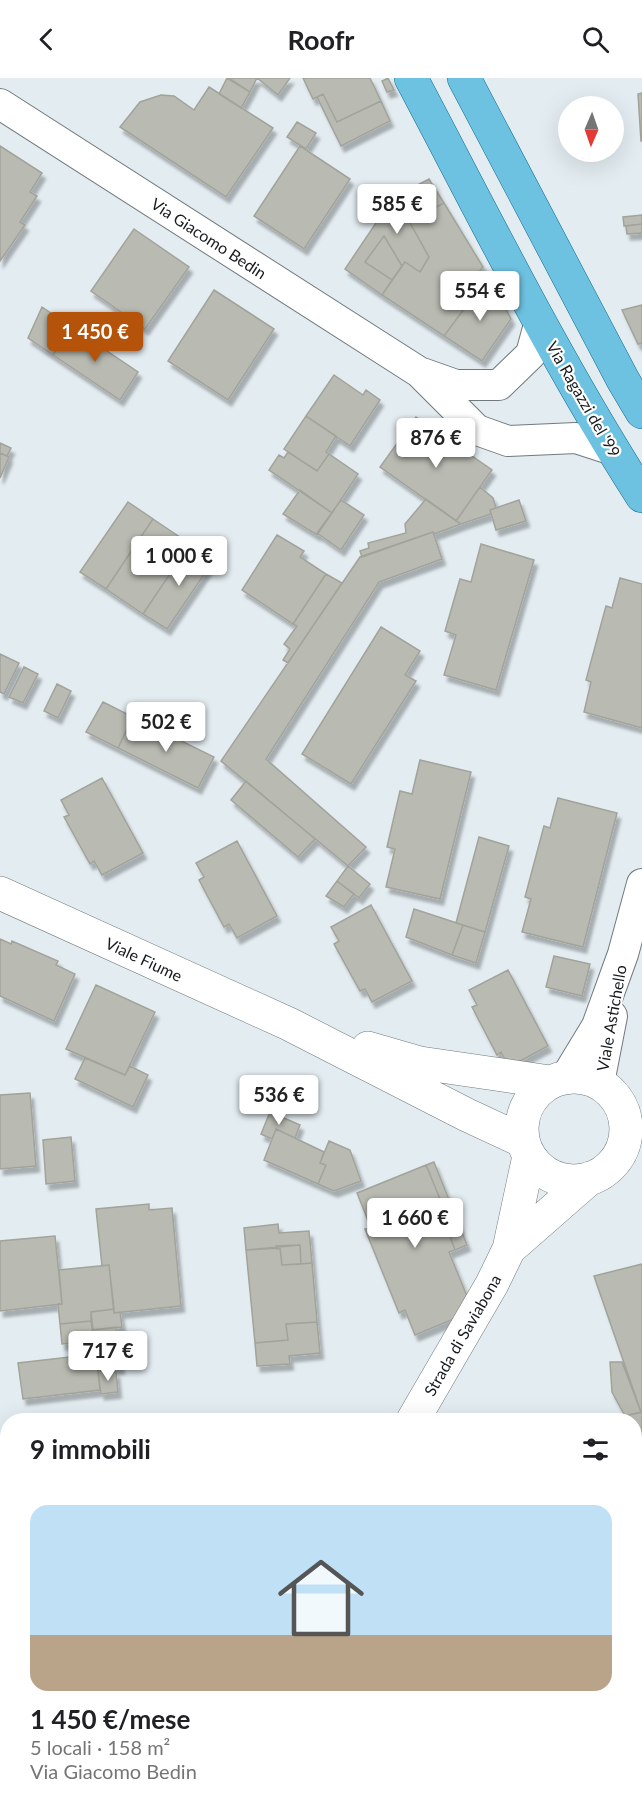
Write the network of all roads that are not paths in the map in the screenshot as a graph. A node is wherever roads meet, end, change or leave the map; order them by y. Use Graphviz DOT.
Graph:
graph roads {
  1 [pos="411,78"];
  2 [pos="464,78"];
  3 [pos="0,104"];
  4 [pos="540,321"];
  5 [pos="419,372"];
  6 [pos="642,412"];
  7 [pos="613,450"];
  8 [pos="642,496"];
  9 [pos="642,884"];
  10 [pos="0,893"];
  11 [pos="623,954"];
  12 [pos="289,1024"];
  13 [pos="558,1080"];
  14 [pos="599,1083"];
  15 [pos="632,1113"];
  16 [pos="526,1149"];
  17 [pos="642,1167"];
  18 [pos="598,1174"];
  19 [pos="509,1249"];
  20 [pos="417,1413"];
  1 -- 4 [label="main road, Via Ragazzi del '99"];
  2 -- 6 [label="main road"];
  3 -- 5 [label="street, Via Giacomo Bedin"];
  4 -- 5 [label="street, Via Giacomo Bedin"];
  4 -- 7 [label="main road, Via Ragazzi del '99"];
  5 -- 7 [label="street, Via Giacomo Bedin"];
  7 -- 8 [label="main road, Via Ragazzi del '99"];
  9 -- 11 [label="street, Viale Astichello"];
  10 -- 12 [label="street, Viale Fiume"];
  11 -- 13 [label="street, Viale Astichello"];
  11 -- 14 [label="street, Viale Astichello"];
  12 -- 13 [label="street, Viale Fiume"];
  12 -- 16 [label="street, Viale Fiume"];
  13 -- 14 [label="street"];
  13 -- 16 [label="street"];
  14 -- 15 [label="street"];
  15 -- 18 [label="street"];
  16 -- 18 [label="street"];
  16 -- 19 [label="street, Strada di Saviabona"];
  17 -- 18 [label="street"];
  18 -- 19 [label="street, Strada di Saviabona"];
  19 -- 20 [label="street, Strada di Saviabona"];
}
